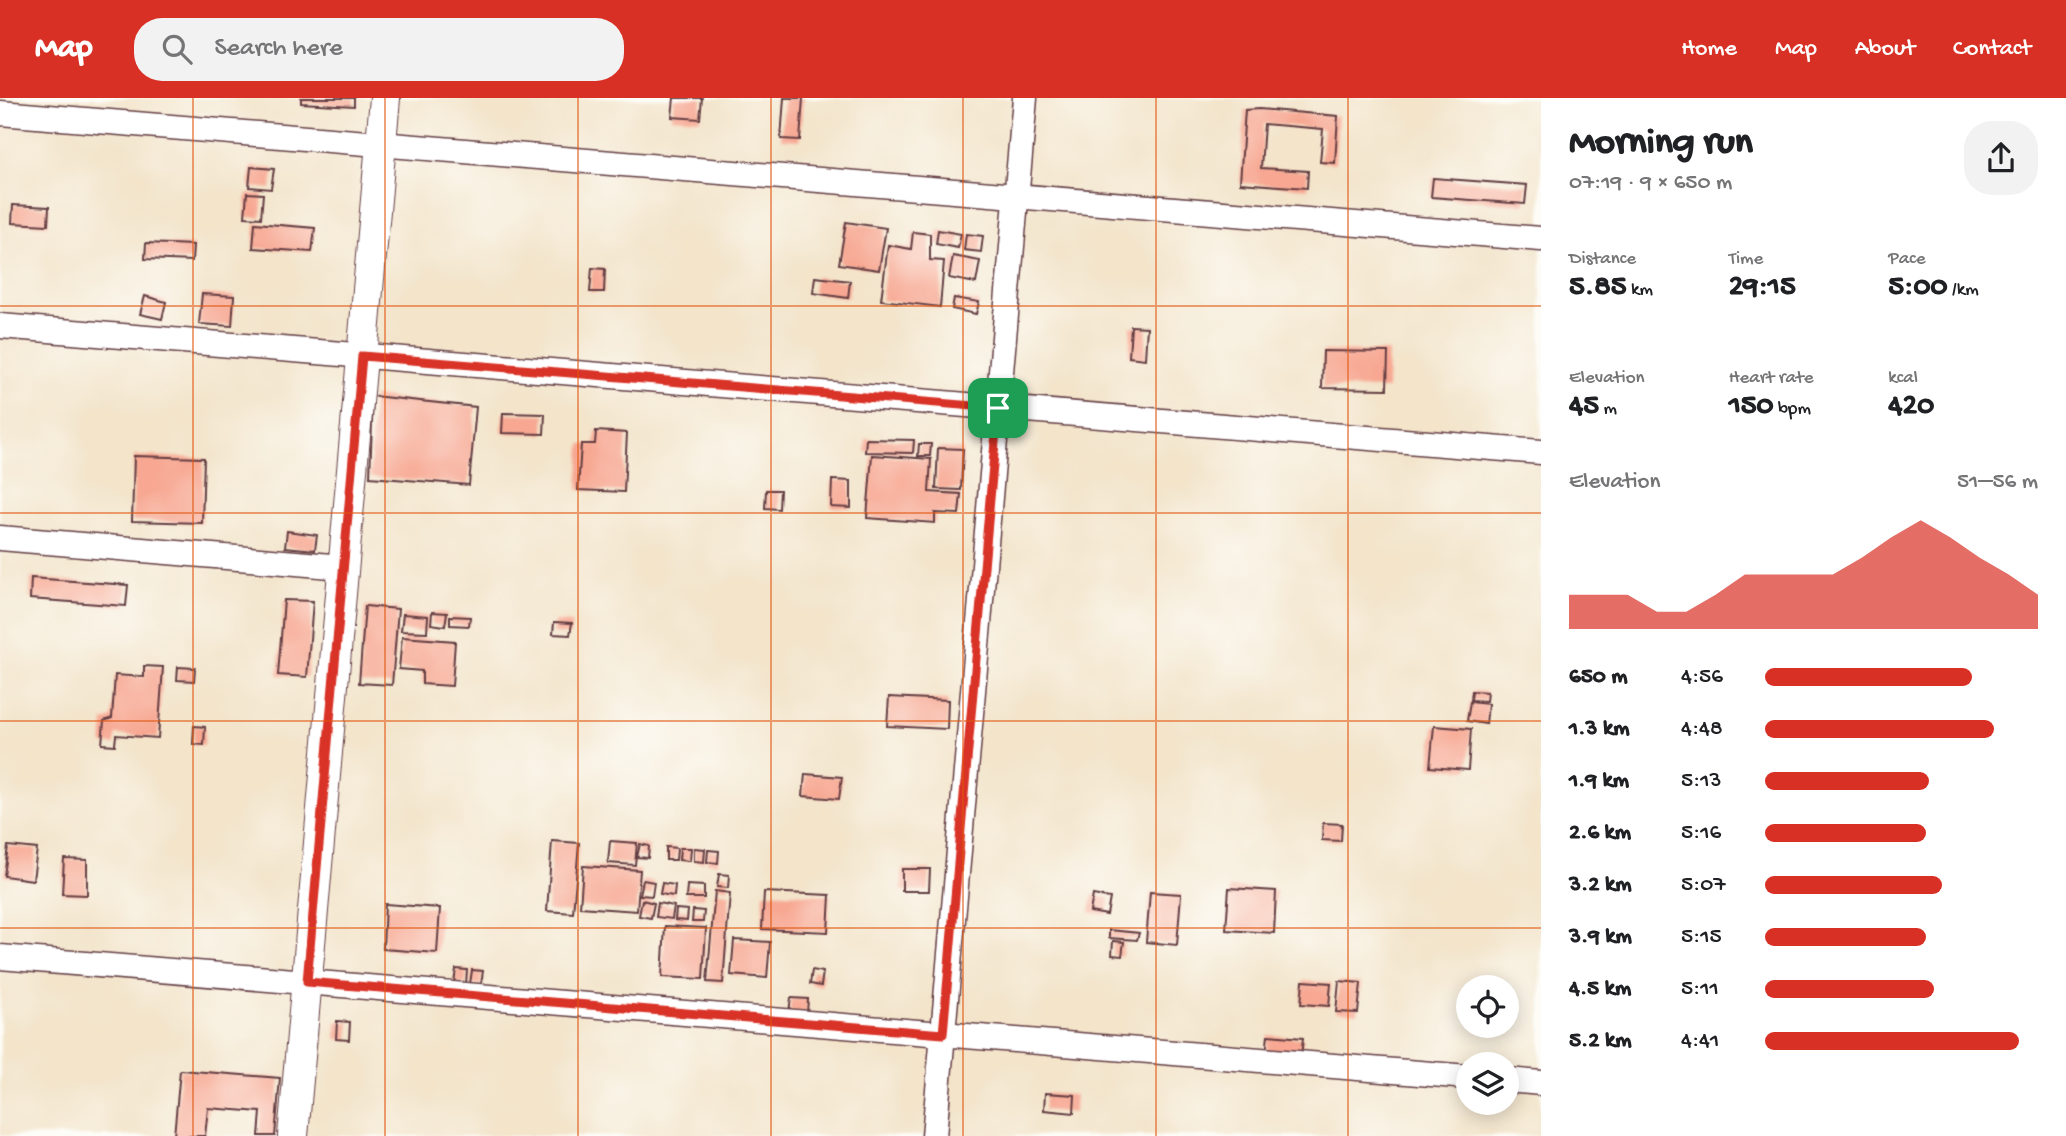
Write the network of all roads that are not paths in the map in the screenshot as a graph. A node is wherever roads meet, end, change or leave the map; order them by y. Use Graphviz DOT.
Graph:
graph roads {
  1 [pos="385,98"];
  2 [pos="1025,98"];
  3 [pos="0,113"];
  4 [pos="381,144"];
  5 [pos="1016,196"];
  6 [pos="1541,239"];
  7 [pos="0,326"];
  8 [pos="362,356"];
  9 [pos="998,408"];
  10 [pos="1541,452"];
  11 [pos="0,538"];
  12 [pos="343,567"];
  13 [pos="0,957"];
  14 [pos="307,982"];
  15 [pos="943,1034"];
  16 [pos="1456,1076"];
  17 [pos="1519,1081"];
  18 [pos="1541,1083"];
  19 [pos="293,1136"];
  20 [pos="934,1136"];
  1 -- 4 [label="street"];
  2 -- 5 [label="street"];
  3 -- 4 [label="street"];
  4 -- 5 [label="street"];
  4 -- 8 [label="street"];
  5 -- 6 [label="street"];
  5 -- 9 [label="street"];
  7 -- 8 [label="street"];
  8 -- 9 [label="street"];
  8 -- 12 [label="street"];
  9 -- 10 [label="street"];
  9 -- 15 [label="street"];
  11 -- 12 [label="street"];
  12 -- 14 [label="street"];
  13 -- 14 [label="street"];
  14 -- 15 [label="street"];
  14 -- 19 [label="street"];
  15 -- 16 [label="street"];
  15 -- 20 [label="street"];
  17 -- 18 [label="street"];
}
